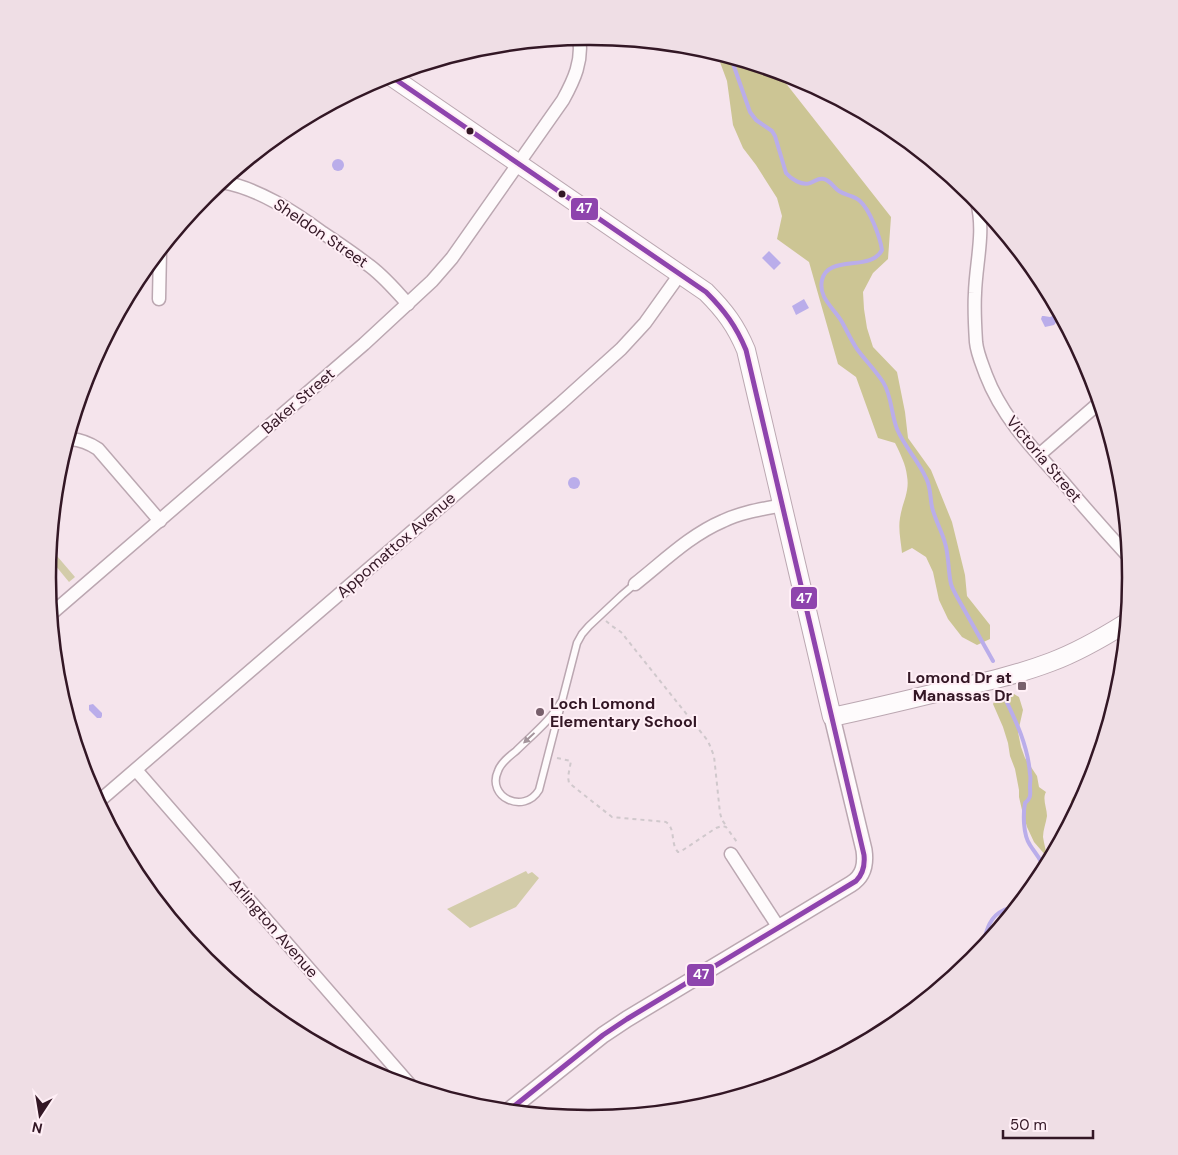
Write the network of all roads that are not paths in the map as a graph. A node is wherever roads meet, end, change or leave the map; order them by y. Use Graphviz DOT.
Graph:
graph roads {
  1 [pos="580,45"];
  2 [pos="398,81"];
  3 [pos="519,164"];
  4 [pos="230,184"];
  5 [pos="979,215"];
  6 [pos="160,263"];
  7 [pos="680,274"];
  8 [pos="159,299"];
  9 [pos="408,304"];
  10 [pos="1094,408"];
  11 [pos="75,440"];
  12 [pos="1039,455"];
  13 [pos="782,505"];
  14 [pos="160,521"];
  15 [pos="1120,547"];
  16 [pos="635,584"];
  17 [pos="58,608"];
  18 [pos="1119,628"];
  19 [pos="561,702"];
  20 [pos="832,717"];
  21 [pos="136,770"];
  22 [pos="104,797"];
  23 [pos="732,855"];
  24 [pos="779,928"];
  25 [pos="402,1076"];
  26 [pos="516,1105"];
  1 -- 3 [label="street, Baker Street"];
  2 -- 3 [label="main road"];
  3 -- 7 [label="main road"];
  3 -- 9 [label="street, Baker Street"];
  4 -- 9 [label="street, Sheldon Street"];
  5 -- 12 [label="street, Victoria Street"];
  6 -- 8 [label="street"];
  7 -- 13 [label="main road"];
  7 -- 21 [label="street, Appomattox Avenue"];
  9 -- 14 [label="street, Baker Street"];
  10 -- 12 [label="street"];
  11 -- 14 [label="street"];
  12 -- 15 [label="street, Victoria Street"];
  13 -- 16 [label="street"];
  13 -- 20 [label="main road"];
  14 -- 17 [label="street, Baker Street"];
  16 -- 19 [label="lane"];
  18 -- 20 [label="main road"];
  19 -- 19 [label="lane, one-way"];
  20 -- 24 [label="street"];
  21 -- 22 [label="street, Appomattox Avenue"];
  21 -- 25 [label="street, Arlington Avenue"];
  23 -- 24 [label="street"];
  24 -- 26 [label="street"];
}
